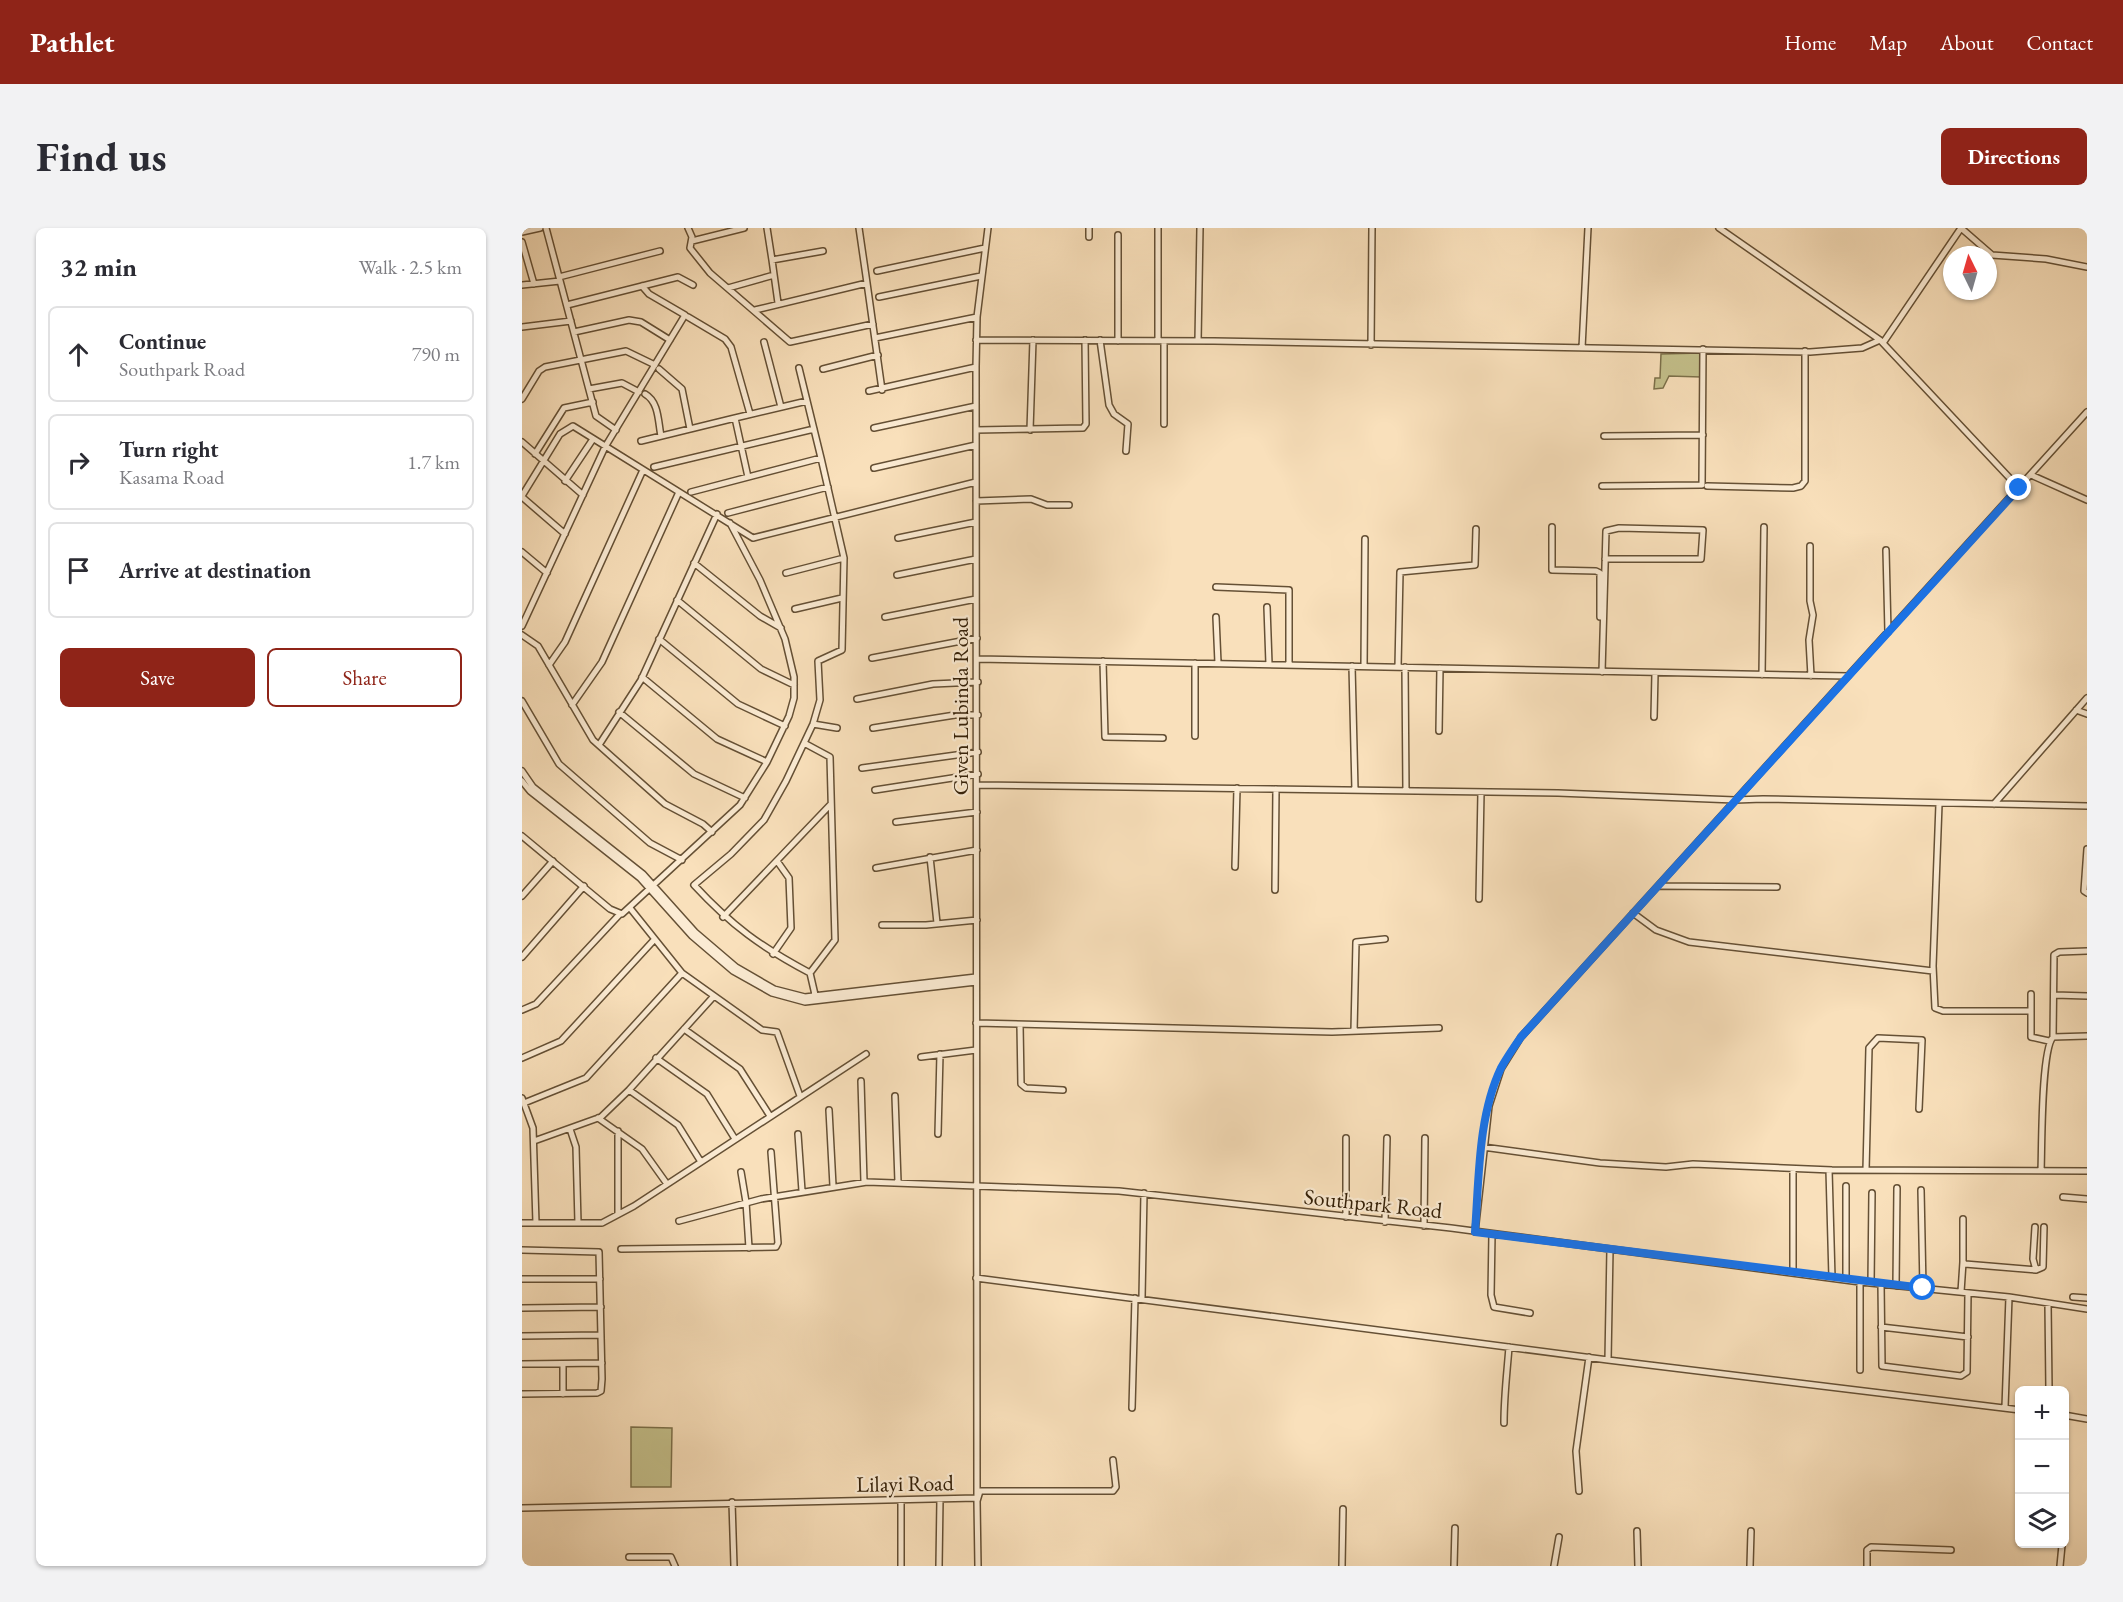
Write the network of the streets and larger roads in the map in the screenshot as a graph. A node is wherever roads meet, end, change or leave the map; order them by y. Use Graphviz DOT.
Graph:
graph roads {
  1 [pos="540,228"];
  2 [pos="546,228"];
  3 [pos="688,228"];
  4 [pos="744,228"];
  5 [pos="767,228"];
  6 [pos="859,228"];
  7 [pos="988,228"];
  8 [pos="1089,228"];
  9 [pos="1158,228"];
  10 [pos="1200,228"];
  11 [pos="1372,228"];
  12 [pos="1588,228"];
  13 [pos="1719,228"];
  14 [pos="1961,228"];
  15 [pos="724,230"];
  16 [pos="522,232"];
  17 [pos="1118,235"];
  18 [pos="1089,237"];
  19 [pos="694,239"];
  20 [pos="522,242"];
  21 [pos="985,248"];
  22 [pos="660,251"];
  23 [pos="823,251"];
  24 [pos="772,260"];
  25 [pos="2087,267"];
  26 [pos="877,271"];
  27 [pos="774,274"];
  28 [pos="981,276"];
  29 [pos="560,279"];
  30 [pos="867,283"];
  31 [pos="534,284"];
  32 [pos="522,285"];
  33 [pos="693,285"];
  34 [pos="642,286"];
  35 [pos="728,288"];
  36 [pos="879,297"];
  37 [pos="778,303"];
  38 [pos="567,305"];
  39 [pos="769,306"];
  40 [pos="755,310"];
  41 [pos="688,317"];
  42 [pos="977,317"];
  43 [pos="765,318"];
  44 [pos="571,321"];
  45 [pos="873,324"];
  46 [pos="522,327"];
  47 [pos="574,332"];
  48 [pos="875,338"];
  49 [pos="670,340"];
  50 [pos="976,340"];
  51 [pos="1033,340"];
  52 [pos="1085,340"];
  53 [pos="1100,340"];
  54 [pos="1118,340"];
  55 [pos="1161,341"];
  56 [pos="1198,341"];
  57 [pos="1881,341"];
  58 [pos="764,342"];
  59 [pos="1371,345"];
  60 [pos="1582,348"];
  61 [pos="1703,349"];
  62 [pos="1805,351"];
  63 [pos="878,355"];
  64 [pos="582,362"];
  65 [pos="657,367"];
  66 [pos="976,367"];
  67 [pos="799,368"];
  68 [pos="822,369"];
  69 [pos="589,389"];
  70 [pos="882,390"];
  71 [pos="869,391"];
  72 [pos="642,393"];
  73 [pos="522,399"];
  74 [pos="807,401"];
  75 [pos="593,402"];
  76 [pos="976,406"];
  77 [pos="781,407"];
  78 [pos="2087,412"];
  79 [pos="750,414"];
  80 [pos="735,418"];
  81 [pos="1164,424"];
  82 [pos="874,428"];
  83 [pos="690,429"];
  84 [pos="814,429"];
  85 [pos="616,430"];
  86 [pos="976,430"];
  87 [pos="1030,430"];
  88 [pos="1604,435"];
  89 [pos="1702,435"];
  90 [pos="661,436"];
  91 [pos="592,439"];
  92 [pos="641,441"];
  93 [pos="522,442"];
  94 [pos="976,445"];
  95 [pos="605,447"];
  96 [pos="741,448"];
  97 [pos="1126,451"];
  98 [pos="535,453"];
  99 [pos="821,458"];
  100 [pos="543,462"];
  101 [pos="654,467"];
  102 [pos="874,468"];
  103 [pos="643,470"];
  104 [pos="2031,475"];
  105 [pos="748,477"];
  106 [pos="565,481"];
  107 [pos="976,482"];
  108 [pos="1602,486"];
  109 [pos="1707,486"];
  110 [pos="828,487"];
  111 [pos="2019,488"];
  112 [pos="679,492"];
  113 [pos="691,492"];
  114 [pos="583,495"];
  115 [pos="522,496"];
  116 [pos="2087,500"];
  117 [pos="976,501"];
  118 [pos="1069,505"];
  119 [pos="728,513"];
  120 [pos="717,514"];
  121 [pos="835,518"];
  122 [pos="976,522"];
  123 [pos="730,523"];
  124 [pos="1552,527"];
  125 [pos="1764,527"];
  126 [pos="1476,529"];
  127 [pos="565,534"];
  128 [pos="898,538"];
  129 [pos="1365,539"];
  130 [pos="1810,546"];
  131 [pos="1886,550"];
  132 [pos="522,552"];
  133 [pos="844,558"];
  134 [pos="976,559"];
  135 [pos="1605,559"];
  136 [pos="694,562"];
  137 [pos="547,573"];
  138 [pos="786,573"];
  139 [pos="897,574"];
  140 [pos="1216,587"];
  141 [pos="842,598"];
  142 [pos="976,599"];
  143 [pos="677,600"];
  144 [pos="522,607"];
  145 [pos="1267,607"];
  146 [pos="795,609"];
  147 [pos="529,612"];
  148 [pos="885,617"];
  149 [pos="1216,617"];
  150 [pos="522,626"];
  151 [pos="781,628"];
  152 [pos="1888,632"];
  153 [pos="522,635"];
  154 [pos="977,638"];
  155 [pos="659,639"];
  156 [pos="872,658"];
  157 [pos="977,659"];
  158 [pos="1103,661"];
  159 [pos="1195,663"];
  160 [pos="1218,663"];
  161 [pos="1269,664"];
  162 [pos="1289,664"];
  163 [pos="549,665"];
  164 [pos="1352,666"];
  165 [pos="1364,666"];
  166 [pos="1398,667"];
  167 [pos="1405,667"];
  168 [pos="1440,668"];
  169 [pos="1601,672"];
  170 [pos="1655,673"];
  171 [pos="1762,675"];
  172 [pos="1811,676"];
  173 [pos="1849,676"];
  174 [pos="642,677"];
  175 [pos="978,682"];
  176 [pos="794,685"];
  177 [pos="2087,698"];
  178 [pos="857,699"];
  179 [pos="522,701"];
  180 [pos="572,705"];
  181 [pos="2076,710"];
  182 [pos="619,712"];
  183 [pos="2087,714"];
  184 [pos="978,715"];
  185 [pos="1654,717"];
  186 [pos="813,724"];
  187 [pos="785,726"];
  188 [pos="837,728"];
  189 [pos="873,728"];
  190 [pos="1439,730"];
  191 [pos="1195,736"];
  192 [pos="1163,738"];
  193 [pos="804,743"];
  194 [pos="599,745"];
  195 [pos="978,752"];
  196 [pos="767,762"];
  197 [pos="862,768"];
  198 [pos="522,771"];
  199 [pos="978,774"];
  200 [pos="522,781"];
  201 [pos="978,784"];
  202 [pos="1237,788"];
  203 [pos="1276,789"];
  204 [pos="875,790"];
  205 [pos="1355,790"];
  206 [pos="1406,791"];
  207 [pos="1481,792"];
  208 [pos="745,798"];
  209 [pos="1735,800"];
  210 [pos="831,804"];
  211 [pos="1939,804"];
  212 [pos="1994,804"];
  213 [pos="2087,806"];
  214 [pos="977,812"];
  215 [pos="896,822"];
  216 [pos="712,832"];
  217 [pos="522,836"];
  218 [pos="2087,849"];
  219 [pos="977,850"];
  220 [pos="930,857"];
  221 [pos="682,860"];
  222 [pos="553,861"];
  223 [pos="777,861"];
  224 [pos="1235,867"];
  225 [pos="876,868"];
  226 [pos="584,886"];
  227 [pos="652,886"];
  228 [pos="1659,886"];
  229 [pos="1777,887"];
  230 [pos="1275,890"];
  231 [pos="2087,893"];
  232 [pos="522,896"];
  233 [pos="1479,899"];
  234 [pos="630,908"];
  235 [pos="1633,913"];
  236 [pos="619,915"];
  237 [pos="723,916"];
  238 [pos="976,920"];
  239 [pos="938,923"];
  240 [pos="882,926"];
  241 [pos="1385,939"];
  242 [pos="654,940"];
  243 [pos="2087,951"];
  244 [pos="773,954"];
  245 [pos="522,957"];
  246 [pos="1933,971"];
  247 [pos="682,973"];
  248 [pos="810,973"];
  249 [pos="976,980"];
  250 [pos="2031,994"];
  251 [pos="2055,995"];
  252 [pos="714,996"];
  253 [pos="2087,996"];
  254 [pos="816,998"];
  255 [pos="522,1010"];
  256 [pos="2031,1011"];
  257 [pos="976,1023"];
  258 [pos="1020,1025"];
  259 [pos="1439,1028"];
  260 [pos="684,1029"];
  261 [pos="1354,1031"];
  262 [pos="2087,1036"];
  263 [pos="2051,1039"];
  264 [pos="976,1050"];
  265 [pos="866,1054"];
  266 [pos="940,1054"];
  267 [pos="921,1057"];
  268 [pos="522,1058"];
  269 [pos="657,1058"];
  270 [pos="861,1081"];
  271 [pos="629,1090"];
  272 [pos="1063,1090"];
  273 [pos="800,1096"];
  274 [pos="895,1096"];
  275 [pos="523,1101"];
  276 [pos="1919,1109"];
  277 [pos="829,1110"];
  278 [pos="770,1116"];
  279 [pos="598,1118"];
  280 [pos="570,1129"];
  281 [pos="618,1131"];
  282 [pos="798,1134"];
  283 [pos="938,1134"];
  284 [pos="1346,1138"];
  285 [pos="1387,1138"];
  286 [pos="1425,1138"];
  287 [pos="735,1139"];
  288 [pos="534,1141"];
  289 [pos="1483,1147"];
  290 [pos="771,1152"];
  291 [pos="701,1162"];
  292 [pos="1793,1169"];
  293 [pos="1829,1170"];
  294 [pos="1866,1170"];
  295 [pos="2041,1171"];
  296 [pos="2087,1171"];
  297 [pos="741,1172"];
  298 [pos="864,1182"];
  299 [pos="898,1182"];
  300 [pos="667,1184"];
  301 [pos="976,1185"];
  302 [pos="833,1186"];
  303 [pos="1846,1186"];
  304 [pos="1897,1188"];
  305 [pos="1921,1190"];
  306 [pos="802,1191"];
  307 [pos="1144,1193"];
  308 [pos="1872,1193"];
  309 [pos="774,1196"];
  310 [pos="2063,1197"];
  311 [pos="2087,1199"];
  312 [pos="746,1202"];
  313 [pos="618,1214"];
  314 [pos="1346,1217"];
  315 [pos="1963,1219"];
  316 [pos="679,1221"];
  317 [pos="1385,1222"];
  318 [pos="522,1223"];
  319 [pos="536,1223"];
  320 [pos="578,1223"];
  321 [pos="1424,1226"];
  322 [pos="2035,1227"];
  323 [pos="2044,1227"];
  324 [pos="1475,1232"];
  325 [pos="1492,1234"];
  326 [pos="749,1248"];
  327 [pos="621,1249"];
  328 [pos="1610,1249"];
  329 [pos="522,1250"];
  330 [pos="1962,1262"];
  331 [pos="2037,1270"];
  332 [pos="1793,1272"];
  333 [pos="976,1278"];
  334 [pos="1832,1278"];
  335 [pos="522,1279"];
  336 [pos="600,1279"];
  337 [pos="1846,1280"];
  338 [pos="1860,1282"];
  339 [pos="1871,1283"];
  340 [pos="1881,1284"];
  341 [pos="1896,1286"];
  342 [pos="1923,1288"];
  343 [pos="1964,1293"];
  344 [pos="2009,1297"];
  345 [pos="2073,1297"];
  346 [pos="1139,1298"];
  347 [pos="2087,1298"];
  348 [pos="2048,1304"];
  349 [pos="601,1307"];
  350 [pos="522,1308"];
  351 [pos="2087,1310"];
  352 [pos="1530,1313"];
  353 [pos="1881,1326"];
  354 [pos="601,1335"];
  355 [pos="522,1336"];
  356 [pos="1968,1337"];
  357 [pos="1509,1347"];
  358 [pos="1589,1357"];
  359 [pos="1608,1360"];
  360 [pos="602,1363"];
  361 [pos="522,1364"];
  362 [pos="563,1364"];
  363 [pos="1860,1370"];
  364 [pos="2049,1386"];
  365 [pos="522,1394"];
  366 [pos="563,1394"];
  367 [pos="2005,1407"];
  368 [pos="1132,1408"];
  369 [pos="2015,1409"];
  370 [pos="2069,1416"];
  371 [pos="2087,1419"];
  372 [pos="1504,1423"];
  373 [pos="1113,1460"];
  374 [pos="1579,1491"];
  375 [pos="977,1498"];
  376 [pos="940,1499"];
  377 [pos="901,1500"];
  378 [pos="732,1502"];
  379 [pos="522,1508"];
  380 [pos="1343,1509"];
  381 [pos="1455,1528"];
  382 [pos="1637,1531"];
  383 [pos="1751,1531"];
  384 [pos="1559,1537"];
  385 [pos="2062,1548"];
  386 [pos="1951,1550"];
  387 [pos="629,1557"];
  388 [pos="675,1566"];
  389 [pos="734,1566"];
  390 [pos="901,1566"];
  391 [pos="939,1566"];
  392 [pos="978,1566"];
  393 [pos="1342,1566"];
  394 [pos="1454,1566"];
  395 [pos="1554,1566"];
  396 [pos="1638,1566"];
  397 [pos="1750,1566"];
  398 [pos="1867,1566"];
  399 [pos="2060,1566"];
  1 -- 16 [label="street"];
  2 -- 29 [label="street"];
  3 -- 19 [label="street"];
  4 -- 15 [label="street"];
  5 -- 24 [label="street"];
  6 -- 30 [label="street"];
  7 -- 21 [label="street, Given Lubinda Road"];
  8 -- 18 [label="street"];
  9 -- 55 [label="street"];
  10 -- 56 [label="street"];
  11 -- 59 [label="street"];
  12 -- 60 [label="street"];
  13 -- 57 [label="street"];
  14 -- 25 [label="street"];
  14 -- 57 [label="street"];
  15 -- 19 [label="street"];
  17 -- 54 [label="street"];
  19 -- 35 [label="street"];
  20 -- 31 [label="street"];
  21 -- 26 [label="street"];
  21 -- 28 [label="street, Given Lubinda Road"];
  22 -- 29 [label="street"];
  23 -- 24 [label="street"];
  24 -- 27 [label="street"];
  27 -- 35 [label="street"];
  27 -- 37 [label="street"];
  28 -- 36 [label="street"];
  28 -- 42 [label="street, Given Lubinda Road"];
  29 -- 31 [label="street"];
  29 -- 38 [label="street"];
  30 -- 37 [label="street"];
  30 -- 45 [label="street"];
  31 -- 32 [label="street"];
  33 -- 34 [label="street"];
  34 -- 38 [label="street"];
  34 -- 49 [label="street"];
  35 -- 40 [label="street"];
  37 -- 39 [label="street"];
  38 -- 44 [label="street"];
  39 -- 40 [label="street"];
  39 -- 43 [label="street"];
  40 -- 43 [label="street"];
  41 -- 79 [label="street"];
  42 -- 48 [label="street"];
  42 -- 50 [label="street, Given Lubinda Road"];
  43 -- 45 [label="street"];
  44 -- 46 [label="street"];
  44 -- 47 [label="street"];
  45 -- 48 [label="street"];
  47 -- 49 [label="street"];
  47 -- 64 [label="street"];
  48 -- 63 [label="street"];
  49 -- 65 [label="street"];
  50 -- 51 [label="street"];
  50 -- 66 [label="street, Given Lubinda Road"];
  51 -- 52 [label="street"];
  51 -- 87 [label="street"];
  52 -- 53 [label="street"];
  52 -- 87 [label="street"];
  53 -- 54 [label="street"];
  53 -- 97 [label="street"];
  54 -- 55 [label="street"];
  55 -- 56 [label="street"];
  55 -- 81 [label="street"];
  56 -- 59 [label="street"];
  57 -- 62 [label="street"];
  57 -- 111 [label="street"];
  58 -- 77 [label="street"];
  59 -- 60 [label="street"];
  60 -- 61 [label="street"];
  61 -- 62 [label="street"];
  61 -- 89 [label="street"];
  62 -- 109 [label="street"];
  63 -- 68 [label="street"];
  63 -- 70 [label="street"];
  64 -- 65 [label="street"];
  64 -- 69 [label="street"];
  64 -- 73 [label="street"];
  65 -- 72 [label="street"];
  65 -- 83 [label="street"];
  66 -- 70 [label="street"];
  66 -- 76 [label="street, Given Lubinda Road"];
  67 -- 74 [label="street"];
  69 -- 72 [label="street"];
  69 -- 75 [label="street"];
  70 -- 71 [label="street"];
  72 -- 85 [label="street"];
  72 -- 90 [label="street"];
  74 -- 77 [label="street"];
  74 -- 84 [label="street"];
  75 -- 85 [label="street"];
  75 -- 98 [label="street"];
  76 -- 82 [label="street"];
  76 -- 86 [label="street, Given Lubinda Road"];
  77 -- 79 [label="street"];
  78 -- 104 [label="street"];
  79 -- 80 [label="street"];
  80 -- 83 [label="street"];
  80 -- 96 [label="street"];
  83 -- 90 [label="street"];
  84 -- 96 [label="street"];
  84 -- 99 [label="street"];
  85 -- 95 [label="street"];
  86 -- 87 [label="street"];
  86 -- 94 [label="street, Given Lubinda Road"];
  88 -- 89 [label="street"];
  89 -- 108 [label="street"];
  90 -- 92 [label="street"];
  91 -- 95 [label="street"];
  91 -- 100 [label="street"];
  91 -- 106 [label="street"];
  93 -- 98 [label="street"];
  94 -- 102 [label="street"];
  94 -- 107 [label="street, Given Lubinda Road"];
  95 -- 103 [label="street"];
  95 -- 114 [label="street"];
  96 -- 101 [label="street"];
  96 -- 105 [label="street"];
  98 -- 100 [label="street"];
  99 -- 105 [label="street"];
  99 -- 110 [label="street"];
  100 -- 106 [label="street"];
  100 -- 115 [label="street"];
  103 -- 112 [label="street"];
  103 -- 163 [label="street"];
  104 -- 111 [label="street"];
  104 -- 116 [label="street"];
  105 -- 113 [label="street"];
  106 -- 114 [label="street"];
  107 -- 117 [label="street, Given Lubinda Road"];
  107 -- 121 [label="street"];
  110 -- 119 [label="street"];
  110 -- 121 [label="street"];
  111 -- 152 [label="street"];
  112 -- 120 [label="street"];
  112 -- 180 [label="street"];
  114 -- 127 [label="street"];
  115 -- 127 [label="street"];
  117 -- 118 [label="street"];
  117 -- 122 [label="street, Given Lubinda Road"];
  120 -- 123 [label="street"];
  120 -- 136 [label="street"];
  121 -- 123 [label="street"];
  121 -- 133 [label="street"];
  122 -- 128 [label="street"];
  122 -- 134 [label="street, Given Lubinda Road"];
  123 -- 151 [label="street"];
  124 -- 169 [label="street"];
  125 -- 171 [label="street"];
  126 -- 166 [label="street"];
  127 -- 137 [label="street"];
  129 -- 165 [label="street"];
  130 -- 172 [label="street"];
  131 -- 152 [label="street"];
  132 -- 137 [label="street"];
  133 -- 138 [label="street"];
  133 -- 141 [label="street"];
  134 -- 139 [label="street"];
  134 -- 142 [label="street, Given Lubinda Road"];
  135 -- 135 [label="street"];
  135 -- 169 [label="street"];
  136 -- 143 [label="street"];
  136 -- 151 [label="street"];
  137 -- 147 [label="street"];
  140 -- 162 [label="street"];
  141 -- 146 [label="street"];
  141 -- 186 [label="street"];
  142 -- 148 [label="street"];
  142 -- 154 [label="street, Given Lubinda Road"];
  143 -- 155 [label="street"];
  143 -- 176 [label="street"];
  144 -- 147 [label="street"];
  145 -- 161 [label="street"];
  147 -- 150 [label="street"];
  149 -- 160 [label="street"];
  151 -- 176 [label="street"];
  152 -- 173 [label="street"];
  153 -- 163 [label="street"];
  154 -- 156 [label="street"];
  154 -- 157 [label="street, Given Lubinda Road"];
  155 -- 174 [label="street"];
  155 -- 187 [label="street"];
  157 -- 158 [label="street"];
  157 -- 175 [label="street, Given Lubinda Road"];
  158 -- 159 [label="street"];
  158 -- 192 [label="street"];
  159 -- 160 [label="street"];
  159 -- 191 [label="street"];
  160 -- 161 [label="street"];
  161 -- 162 [label="street"];
  162 -- 164 [label="street"];
  163 -- 180 [label="street"];
  164 -- 165 [label="street"];
  164 -- 205 [label="street"];
  165 -- 166 [label="street"];
  166 -- 167 [label="street"];
  167 -- 168 [label="street"];
  167 -- 206 [label="street"];
  168 -- 169 [label="street"];
  168 -- 190 [label="street"];
  169 -- 170 [label="street"];
  170 -- 171 [label="street"];
  170 -- 185 [label="street"];
  171 -- 172 [label="street"];
  172 -- 173 [label="street"];
  173 -- 209 [label="street"];
  174 -- 182 [label="street"];
  174 -- 196 [label="street"];
  175 -- 178 [label="street"];
  175 -- 184 [label="street, Given Lubinda Road"];
  176 -- 187 [label="street"];
  177 -- 181 [label="street"];
  179 -- 221 [label="street"];
  180 -- 194 [label="street"];
  181 -- 183 [label="street"];
  181 -- 212 [label="street"];
  182 -- 194 [label="street"];
  182 -- 208 [label="street"];
  184 -- 189 [label="street"];
  184 -- 195 [label="street, Given Lubinda Road"];
  186 -- 188 [label="street"];
  186 -- 193 [label="street"];
  187 -- 196 [label="street"];
  193 -- 210 [label="street"];
  193 -- 237 [label="street"];
  194 -- 216 [label="street"];
  195 -- 197 [label="street"];
  195 -- 199 [label="street, Given Lubinda Road"];
  196 -- 208 [label="street"];
  198 -- 227 [label="street"];
  199 -- 201 [label="street, Given Lubinda Road"];
  199 -- 204 [label="street"];
  200 -- 227 [label="street"];
  201 -- 202 [label="street"];
  201 -- 214 [label="street, Given Lubinda Road"];
  202 -- 203 [label="street"];
  202 -- 224 [label="street"];
  203 -- 205 [label="street"];
  203 -- 230 [label="street"];
  205 -- 206 [label="street"];
  206 -- 207 [label="street"];
  207 -- 209 [label="street"];
  207 -- 233 [label="street"];
  208 -- 216 [label="street"];
  209 -- 211 [label="street"];
  209 -- 228 [label="street"];
  210 -- 223 [label="street"];
  210 -- 248 [label="street"];
  211 -- 212 [label="street"];
  211 -- 246 [label="street"];
  212 -- 213 [label="street"];
  214 -- 215 [label="street"];
  214 -- 219 [label="street, Given Lubinda Road"];
  216 -- 221 [label="street"];
  217 -- 222 [label="street"];
  218 -- 231 [label="street"];
  219 -- 220 [label="street"];
  219 -- 238 [label="street, Given Lubinda Road"];
  220 -- 225 [label="street"];
  220 -- 239 [label="street"];
  221 -- 227 [label="street"];
  222 -- 226 [label="street"];
  222 -- 232 [label="street"];
  223 -- 237 [label="street"];
  223 -- 244 [label="street"];
  226 -- 236 [label="street"];
  226 -- 245 [label="street"];
  227 -- 234 [label="street"];
  227 -- 254 [label="street"];
  228 -- 229 [label="street"];
  228 -- 235 [label="street"];
  234 -- 236 [label="street"];
  234 -- 242 [label="street"];
  235 -- 246 [label="street"];
  235 -- 289 [label="street"];
  236 -- 255 [label="street"];
  237 -- 244 [label="street"];
  238 -- 239 [label="street"];
  238 -- 249 [label="street, Given Lubinda Road"];
  239 -- 240 [label="street"];
  241 -- 261 [label="street"];
  242 -- 247 [label="street"];
  242 -- 268 [label="street"];
  243 -- 251 [label="street"];
  244 -- 248 [label="street"];
  246 -- 256 [label="street"];
  247 -- 252 [label="street"];
  247 -- 275 [label="street"];
  248 -- 254 [label="street"];
  249 -- 254 [label="street"];
  249 -- 257 [label="street, Given Lubinda Road"];
  250 -- 256 [label="street"];
  251 -- 253 [label="street"];
  251 -- 263 [label="street"];
  252 -- 260 [label="street"];
  252 -- 273 [label="street"];
  256 -- 263 [label="street"];
  257 -- 258 [label="street"];
  257 -- 264 [label="street, Given Lubinda Road"];
  258 -- 261 [label="street"];
  258 -- 272 [label="street"];
  259 -- 261 [label="street"];
  260 -- 269 [label="street"];
  260 -- 278 [label="street"];
  262 -- 263 [label="street"];
  263 -- 295 [label="street"];
  264 -- 266 [label="street"];
  264 -- 301 [label="street, Given Lubinda Road"];
  265 -- 273 [label="street"];
  266 -- 267 [label="street"];
  266 -- 283 [label="street"];
  269 -- 271 [label="street"];
  269 -- 287 [label="street"];
  270 -- 298 [label="street"];
  271 -- 279 [label="street"];
  271 -- 291 [label="street"];
  273 -- 278 [label="street"];
  274 -- 299 [label="street"];
  275 -- 288 [label="street"];
  276 -- 294 [label="street"];
  277 -- 302 [label="street"];
  278 -- 287 [label="street"];
  279 -- 280 [label="street"];
  279 -- 281 [label="street"];
  280 -- 288 [label="street"];
  280 -- 320 [label="street"];
  281 -- 300 [label="street"];
  281 -- 313 [label="street"];
  282 -- 306 [label="street"];
  284 -- 314 [label="street"];
  285 -- 317 [label="street"];
  286 -- 321 [label="street"];
  287 -- 291 [label="street"];
  288 -- 319 [label="street"];
  289 -- 292 [label="street"];
  289 -- 324 [label="street"];
  290 -- 309 [label="street"];
  291 -- 300 [label="street"];
  292 -- 293 [label="street"];
  292 -- 332 [label="street"];
  293 -- 294 [label="street"];
  293 -- 334 [label="street"];
  294 -- 295 [label="street"];
  295 -- 296 [label="street"];
  297 -- 312 [label="street"];
  298 -- 299 [label="street, Southpark Road"];
  298 -- 302 [label="street, Southpark Road"];
  299 -- 301 [label="street, Southpark Road"];
  300 -- 313 [label="street"];
  301 -- 307 [label="street, Southpark Road"];
  301 -- 333 [label="street, Lilayi Road"];
  302 -- 306 [label="street, Southpark Road"];
  303 -- 337 [label="street"];
  304 -- 341 [label="street"];
  305 -- 342 [label="street"];
  306 -- 309 [label="street, Southpark Road"];
  307 -- 314 [label="street, Southpark Road"];
  307 -- 346 [label="street"];
  308 -- 339 [label="street"];
  309 -- 312 [label="street, Southpark Road"];
  309 -- 326 [label="street"];
  310 -- 311 [label="street"];
  312 -- 316 [label="street, Southpark Road"];
  312 -- 326 [label="street"];
  313 -- 320 [label="street"];
  314 -- 317 [label="street, Southpark Road"];
  315 -- 330 [label="street"];
  317 -- 321 [label="street, Southpark Road"];
  318 -- 319 [label="street"];
  319 -- 320 [label="street"];
  321 -- 324 [label="street, Southpark Road"];
  322 -- 331 [label="street"];
  323 -- 331 [label="street"];
  324 -- 325 [label="street, Southpark Road"];
  325 -- 328 [label="street, Southpark Road"];
  325 -- 352 [label="street"];
  326 -- 327 [label="street"];
  328 -- 332 [label="street, Southpark Road"];
  328 -- 359 [label="street"];
  329 -- 336 [label="street"];
  330 -- 331 [label="street"];
  330 -- 343 [label="street"];
  332 -- 334 [label="street, Southpark Road"];
  333 -- 346 [label="street"];
  333 -- 375 [label="street, Lilayi Road"];
  334 -- 337 [label="street, Southpark Road"];
  335 -- 336 [label="street"];
  336 -- 349 [label="street"];
  337 -- 338 [label="street, Southpark Road"];
  338 -- 339 [label="street, Southpark Road"];
  338 -- 363 [label="street"];
  339 -- 340 [label="street, Southpark Road"];
  340 -- 341 [label="street, Southpark Road"];
  340 -- 353 [label="street"];
  341 -- 342 [label="street, Southpark Road"];
  342 -- 343 [label="street, Southpark Road"];
  343 -- 344 [label="street, Southpark Road"];
  343 -- 356 [label="street"];
  344 -- 348 [label="street, Southpark Road"];
  344 -- 367 [label="street"];
  345 -- 347 [label="street"];
  346 -- 357 [label="street"];
  346 -- 368 [label="street"];
  348 -- 351 [label="street, Southpark Road"];
  348 -- 364 [label="street"];
  349 -- 350 [label="street"];
  349 -- 354 [label="street"];
  353 -- 356 [label="street"];
  353 -- 356 [label="street"];
  354 -- 355 [label="street"];
  354 -- 360 [label="street"];
  357 -- 358 [label="street"];
  357 -- 372 [label="street"];
  358 -- 359 [label="street"];
  358 -- 374 [label="street"];
  359 -- 367 [label="street"];
  360 -- 362 [label="street"];
  360 -- 366 [label="street"];
  361 -- 362 [label="street"];
  362 -- 366 [label="street"];
  365 -- 366 [label="street"];
  367 -- 369 [label="street"];
  370 -- 371 [label="street"];
  373 -- 375 [label="street"];
  375 -- 376 [label="street, Lilayi Road"];
  375 -- 392 [label="street"];
  376 -- 377 [label="street, Lilayi Road"];
  376 -- 391 [label="street"];
  377 -- 378 [label="street, Lilayi Road"];
  377 -- 390 [label="street"];
  378 -- 379 [label="street, Lilayi Road"];
  378 -- 389 [label="street"];
  380 -- 393 [label="street"];
  381 -- 394 [label="street"];
  382 -- 396 [label="street"];
  383 -- 397 [label="street"];
  384 -- 395 [label="street"];
  385 -- 399 [label="street"];
  386 -- 398 [label="street"];
  387 -- 388 [label="street"];
}
